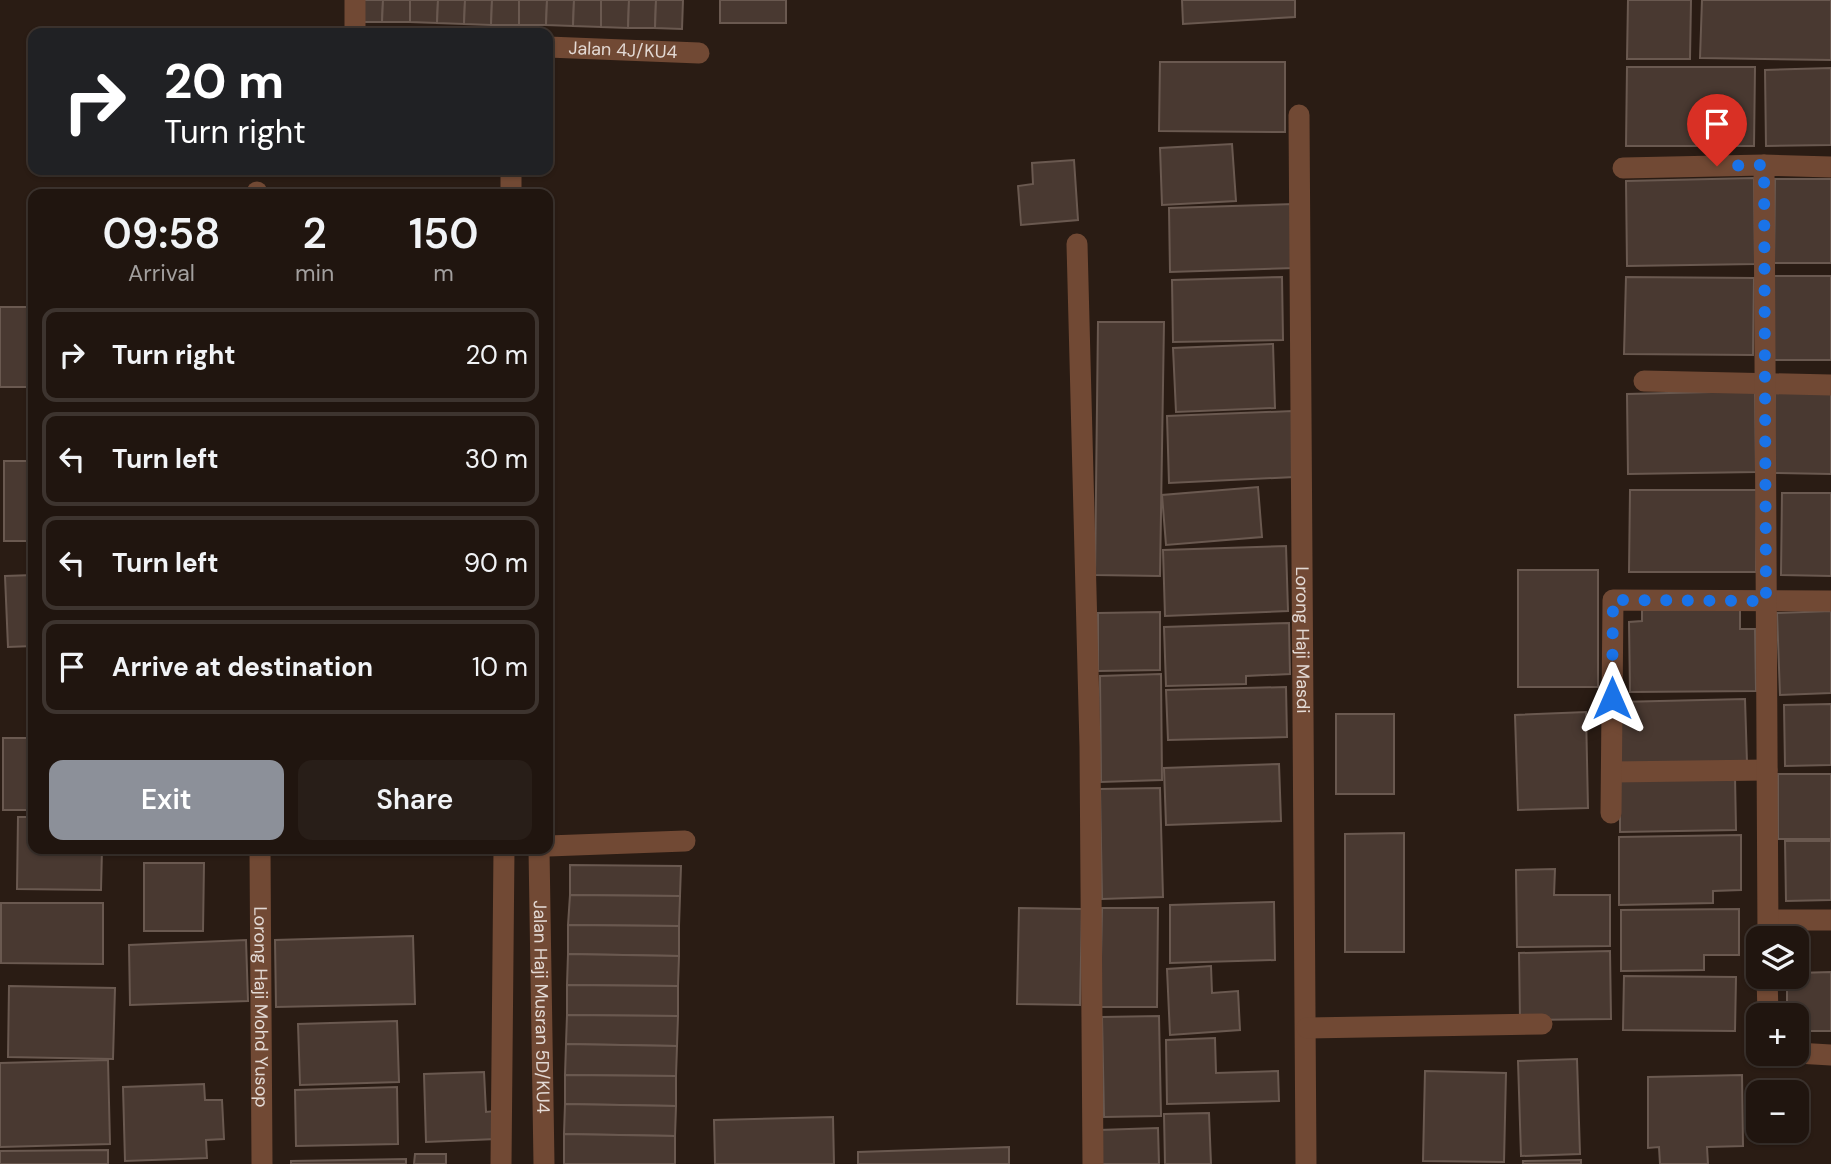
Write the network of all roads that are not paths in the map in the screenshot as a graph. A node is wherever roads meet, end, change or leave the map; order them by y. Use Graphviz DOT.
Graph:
graph roads {
  1 [pos="355,0"];
  2 [pos="355,28"];
  3 [pos="553,47"];
  4 [pos="699,53"];
  5 [pos="1300,115"];
  6 [pos="1764,165"];
  7 [pos="1831,167"];
  8 [pos="1623,168"];
  9 [pos="1077,244"];
  10 [pos="1644,381"];
  11 [pos="1766,384"];
  12 [pos="1831,385"];
  13 [pos="1766,601"];
  14 [pos="1831,601"];
  15 [pos="1767,770"];
  16 [pos="1612,772"];
  17 [pos="1612,813"];
  18 [pos="685,841"];
  19 [pos="553,846"];
  20 [pos="260,854"];
  21 [pos="504,854"];
  22 [pos="539,854"];
  23 [pos="1831,920"];
  24 [pos="1769,926"];
  25 [pos="1790,926"];
  26 [pos="1542,1024"];
  27 [pos="1307,1028"];
  28 [pos="1809,1054"];
  29 [pos="1831,1055"];
  30 [pos="262,1164"];
  31 [pos="501,1164"];
  32 [pos="544,1164"];
  33 [pos="1093,1164"];
  34 [pos="1306,1164"];
  1 -- 2 [label="street"];
  3 -- 4 [label="street, Jalan 4J/KU4"];
  5 -- 27 [label="street, Lorong Haji Masdi"];
  6 -- 7 [label="street"];
  6 -- 8 [label="street"];
  6 -- 11 [label="street"];
  9 -- 33 [label="street"];
  10 -- 11 [label="street"];
  11 -- 12 [label="street"];
  11 -- 13 [label="street"];
  13 -- 14 [label="street"];
  13 -- 15 [label="street"];
  13 -- 16 [label="street"];
  15 -- 16 [label="street"];
  15 -- 24 [label="street"];
  16 -- 17 [label="street"];
  18 -- 19 [label="street"];
  20 -- 30 [label="street, Lorong Haji Mohd Yusop"];
  21 -- 31 [label="street"];
  22 -- 32 [label="street, Jalan Haji Musran 5D/KU4"];
  23 -- 25 [label="street"];
  26 -- 27 [label="street"];
  27 -- 34 [label="street, Lorong Haji Masdi"];
  28 -- 29 [label="street"];
}
